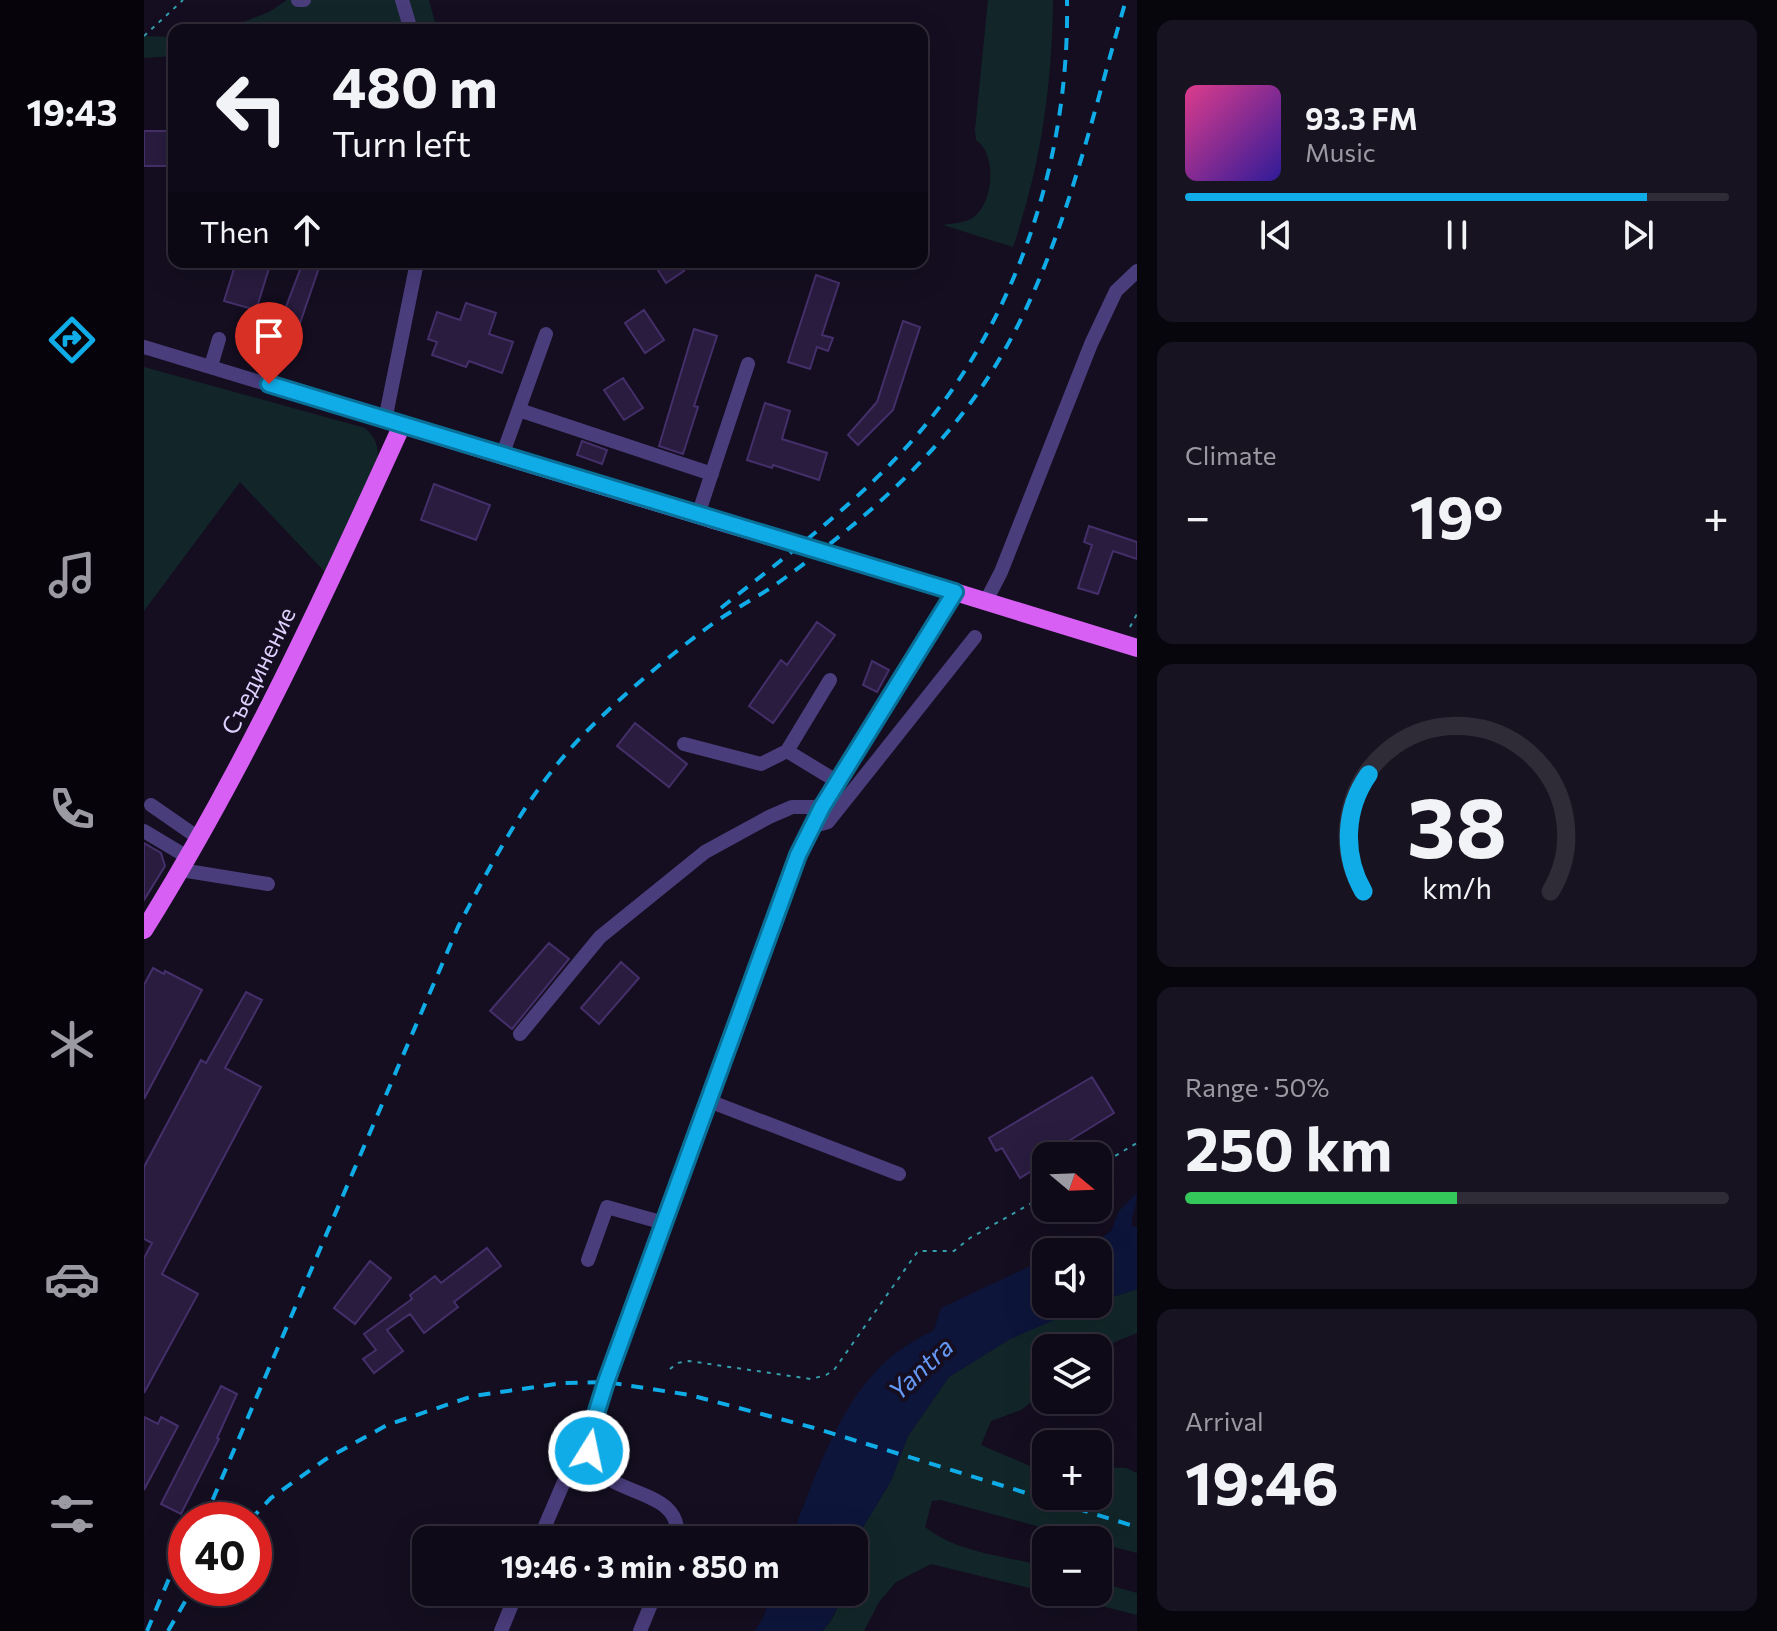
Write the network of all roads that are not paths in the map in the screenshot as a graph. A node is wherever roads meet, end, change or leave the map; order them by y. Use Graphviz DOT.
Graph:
graph roads {
  1 [pos="402,0"];
  2 [pos="409,24"];
  3 [pos="416,268"];
  4 [pos="1137,271"];
  5 [pos="546,334"];
  6 [pos="219,339"];
  7 [pos="144,347"];
  8 [pos="748,364"];
  9 [pos="211,366"];
  10 [pos="519,410"];
  11 [pos="393,422"];
  12 [pos="502,456"];
  13 [pos="712,474"];
  14 [pos="705,517"];
  15 [pos="955,592"];
  16 [pos="986,601"];
  17 [pos="975,637"];
  18 [pos="1137,648"];
  19 [pos="830,680"];
  20 [pos="684,744"];
  21 [pos="787,751"];
  22 [pos="838,782"];
  23 [pos="151,805"];
  24 [pos="822,807"];
  25 [pos="811,827"];
  26 [pos="144,831"];
  27 [pos="200,839"];
  28 [pos="185,864"];
  29 [pos="268,884"];
  30 [pos="144,930"];
  31 [pos="520,1034"];
  32 [pos="709,1101"];
  33 [pos="899,1174"];
  34 [pos="664,1223"];
  35 [pos="588,1260"];
  36 [pos="590,1433"];
  37 [pos="545,1526"];
  38 [pos="678,1526"];
  39 [pos="511,1606"];
  40 [pos="650,1606"];
  41 [pos="501,1631"];
  42 [pos="640,1631"];
  1 -- 2 [label="street"];
  3 -- 11 [label="street"];
  4 -- 16 [label="street"];
  5 -- 10 [label="street"];
  6 -- 9 [label="street"];
  7 -- 9 [label="street"];
  8 -- 13 [label="street"];
  9 -- 11 [label="street"];
  10 -- 12 [label="street"];
  10 -- 13 [label="street"];
  11 -- 12 [label="main road"];
  11 -- 27 [label="main road, Съединение"];
  12 -- 14 [label="main road"];
  13 -- 14 [label="street"];
  14 -- 15 [label="main road, bridge"];
  15 -- 16 [label="main road"];
  15 -- 22 [label="street"];
  16 -- 18 [label="main road"];
  17 -- 25 [label="street"];
  19 -- 21 [label="street"];
  20 -- 21 [label="street"];
  21 -- 22 [label="street"];
  22 -- 24 [label="street"];
  23 -- 27 [label="street"];
  24 -- 25 [label="street"];
  24 -- 31 [label="street"];
  25 -- 32 [label="street"];
  26 -- 28 [label="street"];
  27 -- 28 [label="main road, Съединение"];
  28 -- 29 [label="street"];
  28 -- 30 [label="main road, Съединение"];
  32 -- 33 [label="street"];
  32 -- 34 [label="street"];
  34 -- 35 [label="street"];
  34 -- 36 [label="street"];
  36 -- 37 [label="street"];
  36 -- 38 [label="street"];
  39 -- 41 [label="street"];
  40 -- 42 [label="street"];
}
